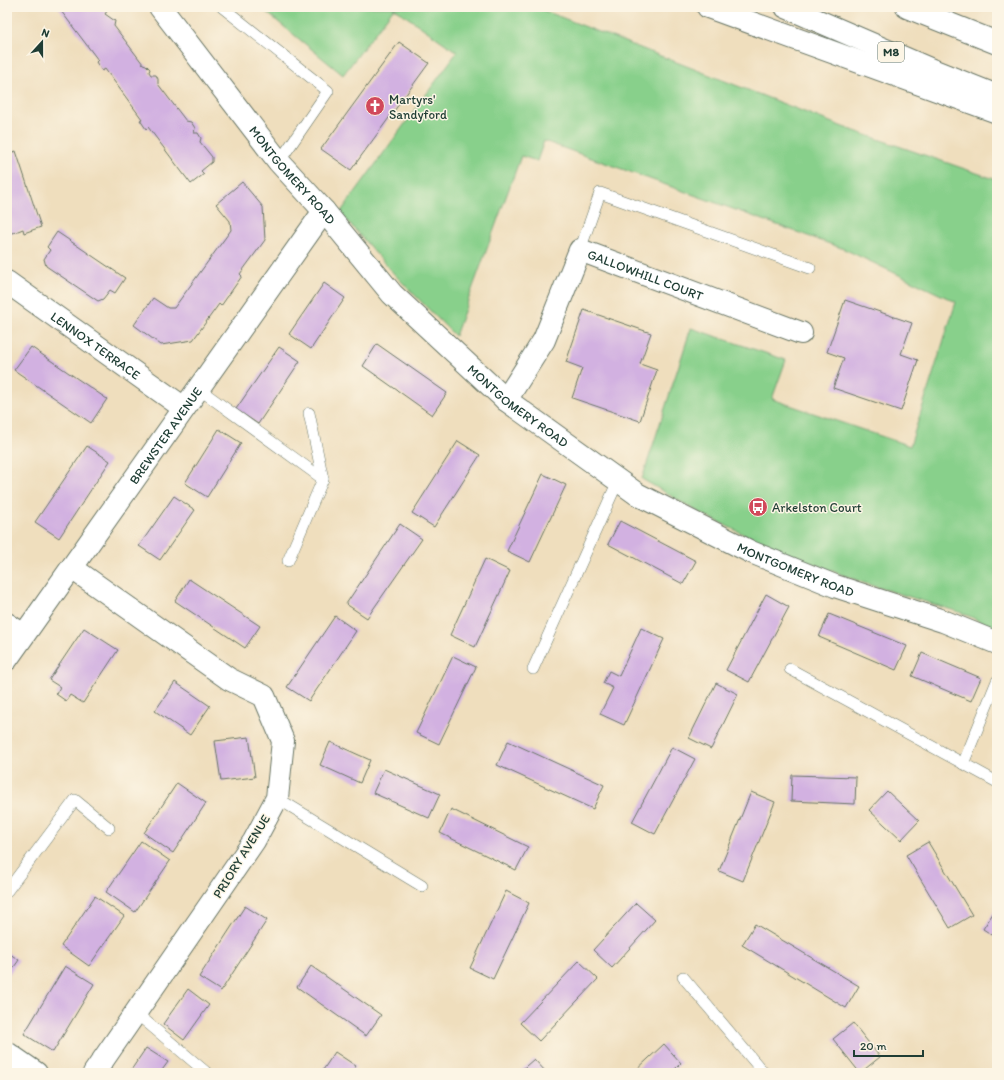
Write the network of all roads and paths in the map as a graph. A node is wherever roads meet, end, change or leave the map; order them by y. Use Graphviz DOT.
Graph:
graph roads {
  1 [pos="160,7"];
  2 [pos="222,7"];
  3 [pos="708,7"];
  4 [pos="786,7"];
  5 [pos="907,7"];
  6 [pos="997,43"];
  7 [pos="997,96"];
  8 [pos="997,112"];
  9 [pos="279,162"];
  10 [pos="324,211"];
  11 [pos="580,250"];
  12 [pos="810,268"];
  13 [pos="7,282"];
  14 [pos="801,333"];
  15 [pos="199,389"];
  16 [pos="506,400"];
  17 [pos="184,408"];
  18 [pos="309,413"];
  19 [pos="323,479"];
  20 [pos="618,481"];
  21 [pos="288,561"];
  22 [pos="72,568"];
  23 [pos="15,630"];
  24 [pos="997,643"];
  25 [pos="7,659"];
  26 [pos="533,669"];
  27 [pos="790,669"];
  28 [pos="997,681"];
  29 [pos="963,764"];
  30 [pos="997,782"];
  31 [pos="277,798"];
  32 [pos="109,828"];
  33 [pos="422,886"];
  34 [pos="7,891"];
  35 [pos="682,977"];
  36 [pos="136,1013"];
  37 [pos="7,1052"];
  38 [pos="36,1073"];
  39 [pos="94,1073"];
  40 [pos="207,1073"];
  41 [pos="764,1073"];
  1 -- 9 [label="main road, MONTGOMERY ROAD"];
  2 -- 9 [label="lane"];
  3 -- 8 [label="main road"];
  4 -- 7 [label="main road, M8"];
  5 -- 6 [label="main road"];
  9 -- 10 [label="main road, MONTGOMERY ROAD"];
  10 -- 15 [label="main road, BREWSTER AVENUE"];
  10 -- 16 [label="main road, MONTGOMERY ROAD"];
  11 -- 12 [label="lane"];
  11 -- 14 [label="main road, GALLOWHILL COURT"];
  11 -- 16 [label="main road, GALLOWHILL COURT"];
  13 -- 17 [label="main road, LENNOX TERRACE"];
  15 -- 17 [label="main road, BREWSTER AVENUE"];
  15 -- 19 [label="lane"];
  16 -- 20 [label="main road, MONTGOMERY ROAD"];
  17 -- 22 [label="main road, BREWSTER AVENUE"];
  18 -- 19 [label="lane"];
  19 -- 21 [label="lane"];
  20 -- 24 [label="main road, MONTGOMERY ROAD"];
  20 -- 26 [label="lane"];
  22 -- 23 [label="main road, BREWSTER AVENUE"];
  22 -- 31 [label="main road, PRIORY AVENUE"];
  23 -- 25 [label="main road, BREWSTER AVENUE"];
  27 -- 29 [label="lane"];
  28 -- 29 [label="lane"];
  29 -- 30 [label="lane"];
  31 -- 33 [label="lane"];
  31 -- 36 [label="main road, PRIORY AVENUE"];
  32 -- 34 [label="lane"];
  35 -- 41 [label="lane"];
  36 -- 39 [label="main road, PRIORY AVENUE"];
  36 -- 40 [label="lane"];
  37 -- 38 [label="main road"];
}
